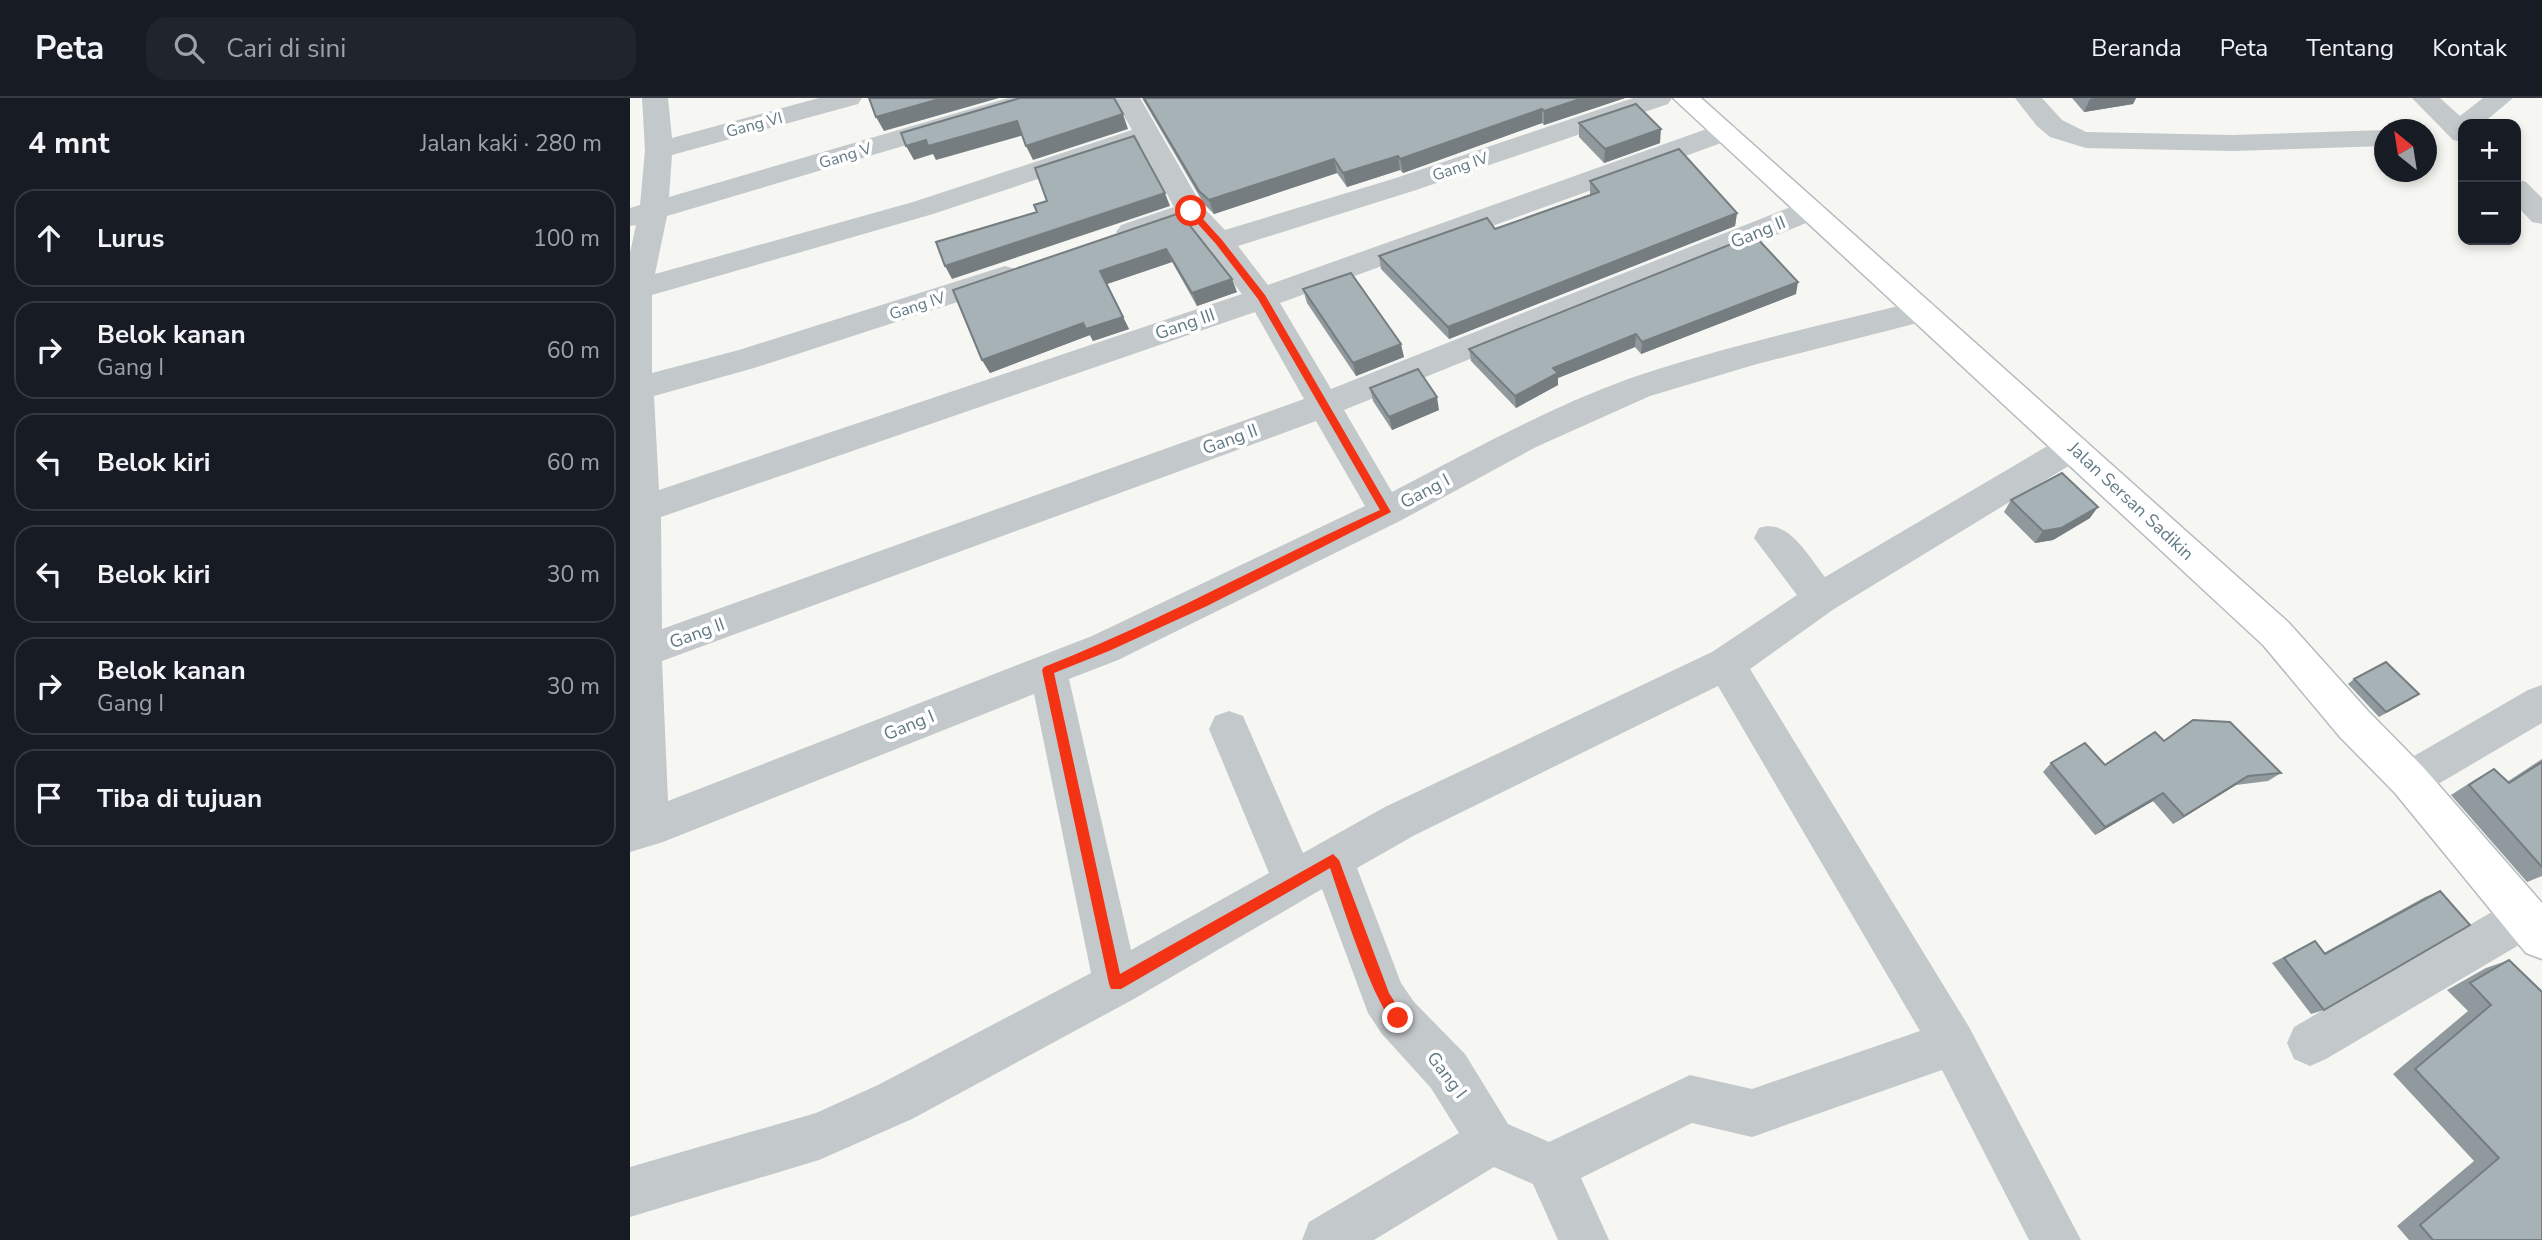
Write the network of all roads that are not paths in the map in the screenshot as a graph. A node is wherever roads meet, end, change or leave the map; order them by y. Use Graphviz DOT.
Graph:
graph roads {
  1 [pos="849,98"];
  2 [pos="1036,98"];
  3 [pos="1127,98"];
  4 [pos="1659,98"];
  5 [pos="1686,98"];
  6 [pos="2028,98"];
  7 [pos="2426,98"];
  8 [pos="2500,98"];
  9 [pos="652,101"];
  10 [pos="2475,119"];
  11 [pos="2458,125"];
  12 [pos="2458,130"];
  13 [pos="1725,132"];
  14 [pos="2437,132"];
  15 [pos="1146,134"];
  16 [pos="2374,138"];
  17 [pos="659,150"];
  18 [pos="2521,193"];
  19 [pos="1811,210"];
  20 [pos="1191,211"];
  21 [pos="642,214"];
  22 [pos="2542,215"];
  23 [pos="1219,242"];
  24 [pos="1099,243"];
  25 [pos="1033,266"];
  26 [pos="637,289"];
  27 [pos="1262,298"];
  28 [pos="1922,311"];
  29 [pos="635,377"];
  30 [pos="1324,405"];
  31 [pos="2073,447"];
  32 [pos="643,509"];
  33 [pos="1386,512"];
  34 [pos="1772,538"];
  35 [pos="637,585"];
  36 [pos="1821,598"];
  37 [pos="643,652"];
  38 [pos="1726,664"];
  39 [pos="1048,670"];
  40 [pos="2542,702"];
  41 [pos="1229,729"];
  42 [pos="2409,780"];
  43 [pos="639,830"];
  44 [pos="1333,860"];
  45 [pos="1294,882"];
  46 [pos="2533,927"];
  47 [pos="1116,984"];
  48 [pos="1953,1043"];
  49 [pos="2311,1043"];
  50 [pos="1491,1141"];
  51 [pos="1550,1167"];
  52 [pos="630,1192"];
  53 [pos="1328,1240"];
  54 [pos="1584,1240"];
  55 [pos="2056,1240"];
  1 -- 17 [label="street, Gang VI"];
  2 -- 21 [label="street, Gang V"];
  3 -- 15 [label="street"];
  4 -- 23 [label="street, Gang IV"];
  5 -- 13 [label="main road, Jalan Sersan Sadikin"];
  6 -- 16 [label="street"];
  7 -- 11 [label="street"];
  8 -- 10 [label="street"];
  9 -- 17 [label="street"];
  12 -- 14 [label="street"];
  13 -- 19 [label="main road, Jalan Sersan Sadikin"];
  13 -- 27 [label="street, Gang III"];
  15 -- 20 [label="street"];
  15 -- 26 [label="street"];
  17 -- 21 [label="street"];
  18 -- 22 [label="street"];
  19 -- 28 [label="main road, Jalan Sersan Sadikin"];
  19 -- 30 [label="street, Gang II"];
  20 -- 23 [label="street"];
  20 -- 24 [label="street"];
  21 -- 26 [label="street"];
  23 -- 27 [label="street"];
  25 -- 29 [label="street, Gang IV"];
  26 -- 29 [label="street"];
  27 -- 30 [label="street"];
  27 -- 32 [label="street, Gang III"];
  28 -- 31 [label="main road, Jalan Sersan Sadikin"];
  28 -- 33 [label="street, Gang I"];
  29 -- 32 [label="street"];
  30 -- 33 [label="street"];
  30 -- 37 [label="street, Gang II"];
  31 -- 36 [label="street"];
  31 -- 42 [label="main road, Jalan Sersan Sadikin"];
  32 -- 35 [label="street"];
  33 -- 39 [label="street, Gang I"];
  34 -- 36 [label="street"];
  35 -- 37 [label="street"];
  36 -- 38 [label="street"];
  37 -- 43 [label="street"];
  38 -- 44 [label="street"];
  38 -- 48 [label="street"];
  39 -- 43 [label="street, Gang I"];
  39 -- 47 [label="street"];
  40 -- 42 [label="street"];
  41 -- 45 [label="street"];
  42 -- 46 [label="main road, Jalan Sersan Sadikin"];
  44 -- 45 [label="street"];
  44 -- 50 [label="street, Gang I"];
  45 -- 47 [label="street"];
  46 -- 49 [label="street"];
  47 -- 52 [label="street"];
  48 -- 51 [label="street"];
  48 -- 55 [label="street"];
  50 -- 51 [label="street"];
  50 -- 53 [label="street"];
  51 -- 54 [label="street"];
}
